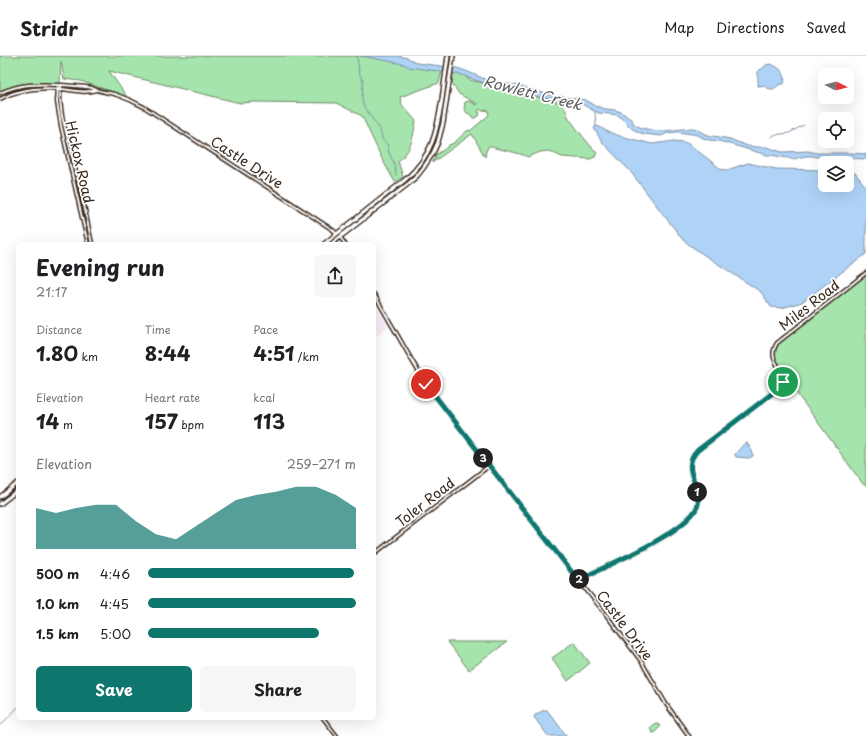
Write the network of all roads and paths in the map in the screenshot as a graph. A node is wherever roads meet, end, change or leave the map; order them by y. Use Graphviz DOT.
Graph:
graph roads {
  1 [pos="448,56"];
  2 [pos="453,56"];
  3 [pos="59,85"];
  4 [pos="59,89"];
  5 [pos="96,90"];
  6 [pos="0,93"];
  7 [pos="0,99"];
  8 [pos="391,192"];
  9 [pos="379,207"];
  10 [pos="338,236"];
  11 [pos="88,242"];
  12 [pos="92,242"];
  13 [pos="328,242"];
  14 [pos="333,242"];
  15 [pos="343,242"];
  16 [pos="866,273"];
  17 [pos="376,298"];
  18 [pos="489,466"];
  19 [pos="16,485"];
  20 [pos="16,492"];
  21 [pos="0,497"];
  22 [pos="0,504"];
  23 [pos="376,552"];
  24 [pos="578,580"];
  25 [pos="325,720"];
  26 [pos="337,736"];
  27 [pos="689,736"];
  1 -- 8 [label="main road"];
  2 -- 9 [label="main road"];
  3 -- 4 [label="street, Hickox Road"];
  3 -- 5 [label="street"];
  3 -- 6 [label="street"];
  4 -- 5 [label="street"];
  4 -- 7 [label="street"];
  4 -- 11 [label="street, Hickox Road"];
  4 -- 12 [label="street, Hickox Road"];
  5 -- 10 [label="street, Castle Drive"];
  8 -- 9 [label="main road"];
  8 -- 10 [label="main road"];
  9 -- 10 [label="main road"];
  10 -- 13 [label="main road"];
  10 -- 14 [label="main road"];
  10 -- 15 [label="street, Castle Drive"];
  16 -- 24 [label="street, Miles Road"];
  17 -- 18 [label="street, Castle Drive"];
  18 -- 23 [label="street, Toler Road"];
  18 -- 24 [label="street, Castle Drive"];
  19 -- 21 [label="main road"];
  20 -- 22 [label="main road"];
  24 -- 27 [label="street, Castle Drive"];
  25 -- 26 [label="street"];
}
